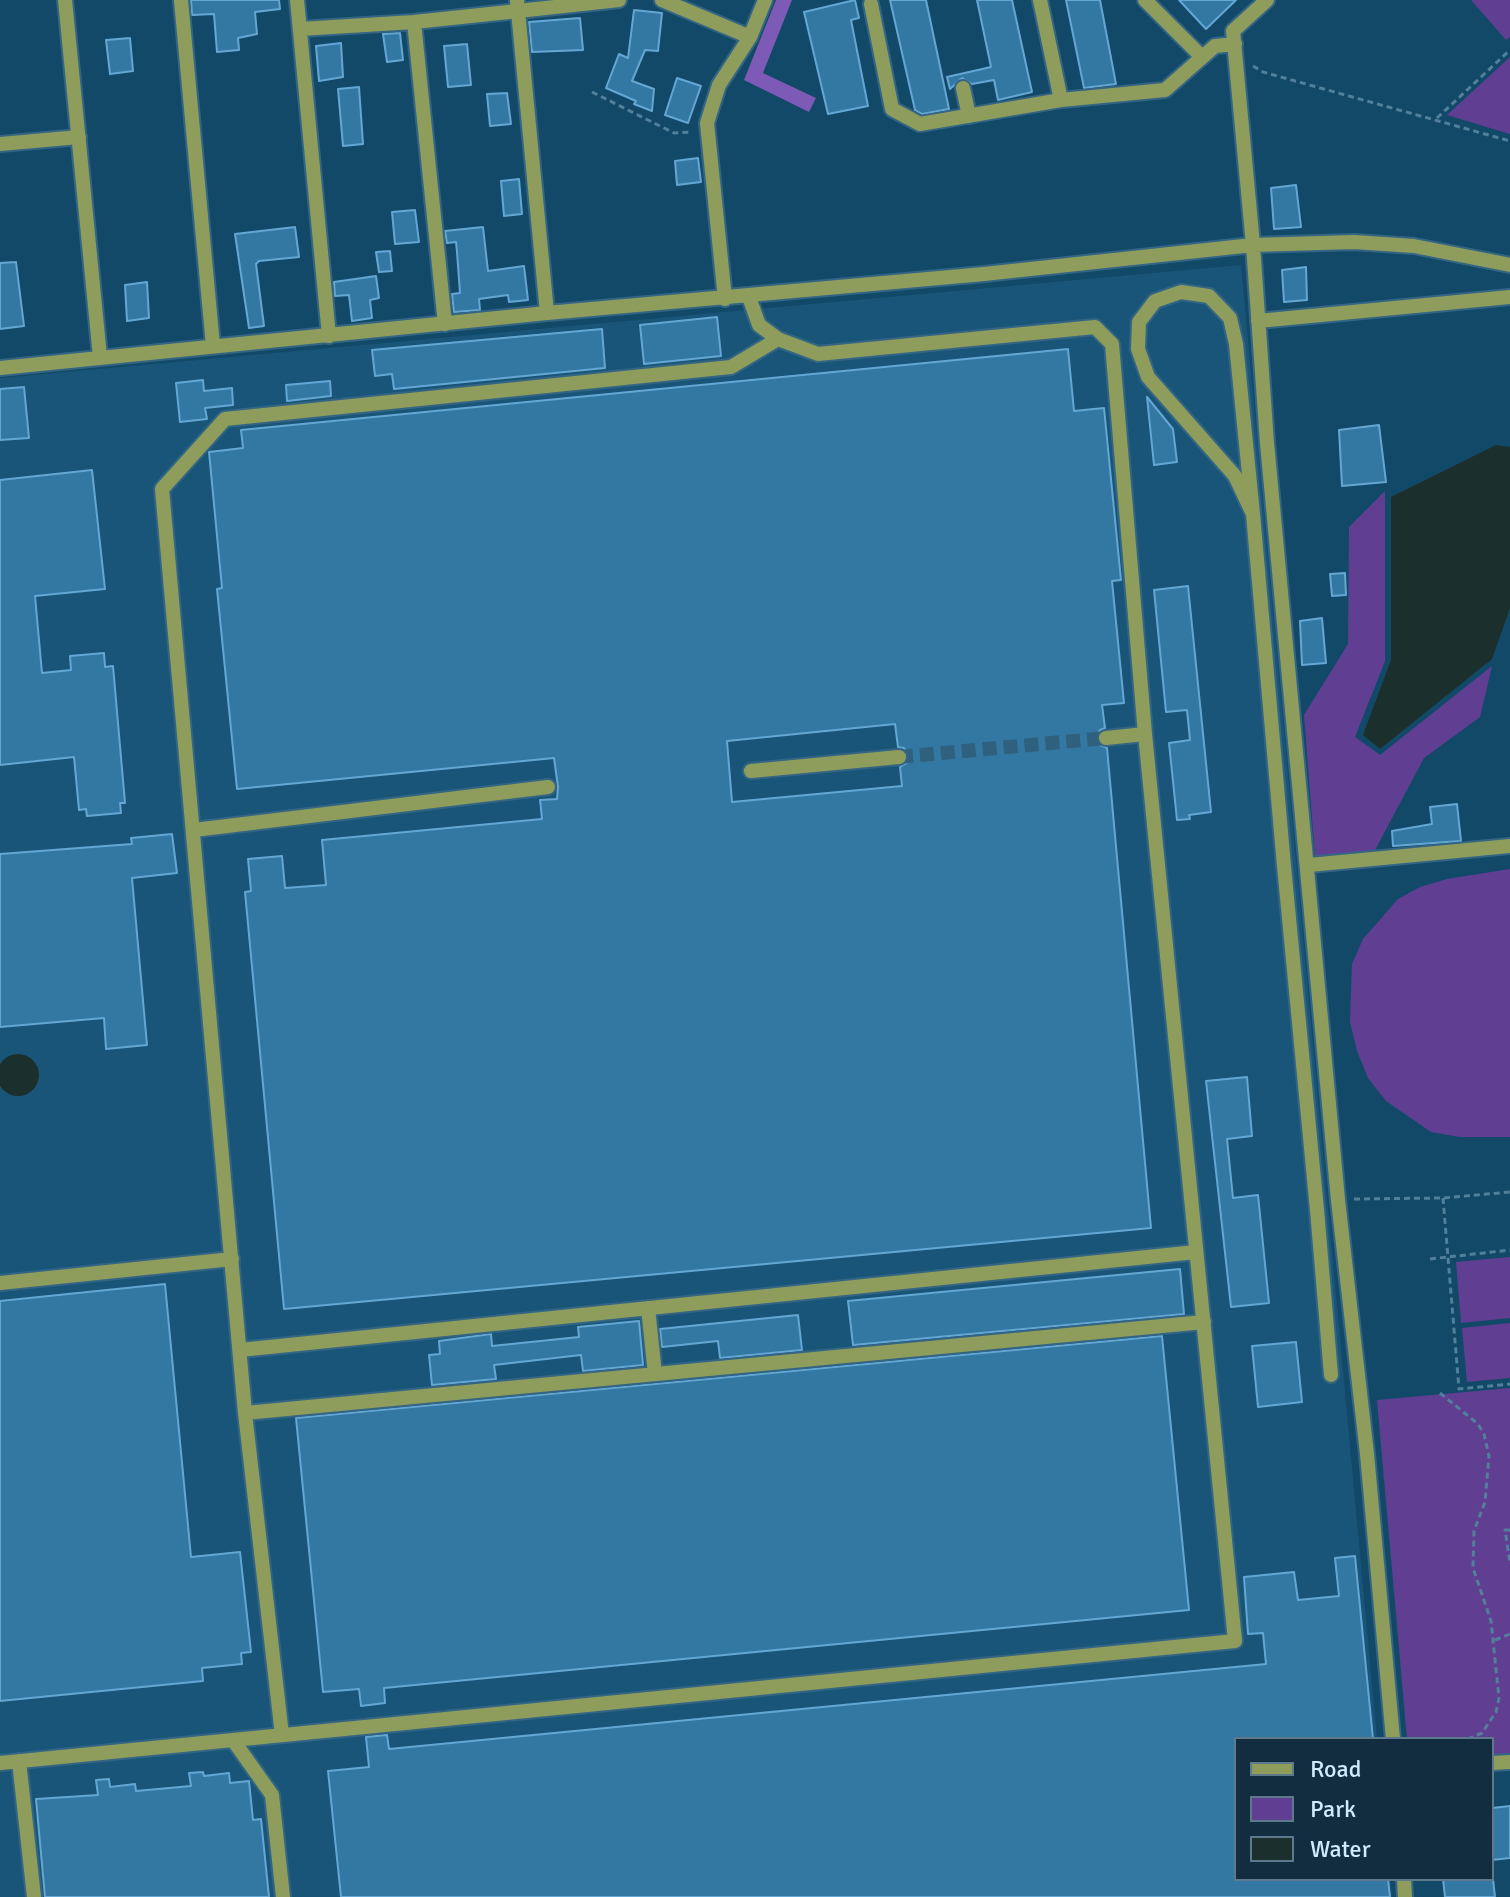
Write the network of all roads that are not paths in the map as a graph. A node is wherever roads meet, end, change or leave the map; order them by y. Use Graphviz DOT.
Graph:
graph roads {
  1 [pos="65,0"];
  2 [pos="181,0"];
  3 [pos="297,0"];
  4 [pos="619,0"];
  5 [pos="662,0"];
  6 [pos="765,0"];
  7 [pos="1040,0"];
  8 [pos="1145,0"];
  9 [pos="1267,0"];
  10 [pos="871,4"];
  11 [pos="517,6"];
  12 [pos="414,22"];
  13 [pos="300,29"];
  14 [pos="750,37"];
  15 [pos="1236,50"];
  16 [pos="1202,57"];
  17 [pos="963,88"];
  18 [pos="1061,100"];
  19 [pos="969,116"];
  20 [pos="79,137"];
  21 [pos="0,144"];
  22 [pos="1253,245"];
  23 [pos="1510,265"];
  24 [pos="749,297"];
  25 [pos="1510,297"];
  26 [pos="725,299"];
  27 [pos="547,313"];
  28 [pos="1258,321"];
  29 [pos="445,324"];
  30 [pos="329,336"];
  31 [pos="778,339"];
  32 [pos="213,346"];
  33 [pos="100,357"];
  34 [pos="0,368"];
  35 [pos="1253,514"];
  36 [pos="1145,734"];
  37 [pos="1106,738"];
  38 [pos="899,757"];
  39 [pos="751,771"];
  40 [pos="548,787"];
  41 [pos="194,830"];
  42 [pos="1510,846"];
  43 [pos="1309,865"];
  44 [pos="1196,1252"];
  45 [pos="232,1259"];
  46 [pos="0,1283"];
  47 [pos="648,1308"];
  48 [pos="1204,1322"];
  49 [pos="240,1350"];
  50 [pos="655,1374"];
  51 [pos="1331,1375"];
  52 [pos="245,1413"];
  53 [pos="282,1735"];
  54 [pos="1393,1737"];
  55 [pos="233,1740"];
  56 [pos="19,1761"];
  57 [pos="0,1763"];
  58 [pos="34,1897"];
  59 [pos="283,1897"];
  1 -- 20 [label="street"];
  2 -- 32 [label="street"];
  3 -- 13 [label="street"];
  4 -- 11 [label="street"];
  5 -- 14 [label="street"];
  6 -- 14 [label="street"];
  7 -- 18 [label="street"];
  8 -- 16 [label="street"];
  9 -- 15 [label="street"];
  10 -- 19 [label="street"];
  11 -- 12 [label="street"];
  11 -- 27 [label="street"];
  12 -- 13 [label="street"];
  12 -- 29 [label="street"];
  13 -- 30 [label="street"];
  14 -- 26 [label="street"];
  15 -- 16 [label="street"];
  15 -- 22 [label="street"];
  16 -- 18 [label="street"];
  17 -- 19 [label="street"];
  18 -- 19 [label="street"];
  20 -- 21 [label="street"];
  20 -- 33 [label="street"];
  22 -- 23 [label="street"];
  22 -- 24 [label="street"];
  22 -- 28 [label="street"];
  24 -- 26 [label="street"];
  24 -- 31 [label="street"];
  25 -- 28 [label="street"];
  26 -- 27 [label="street"];
  27 -- 29 [label="street"];
  28 -- 43 [label="street"];
  29 -- 30 [label="street"];
  30 -- 32 [label="street"];
  31 -- 36 [label="street"];
  31 -- 41 [label="street"];
  32 -- 33 [label="street"];
  33 -- 34 [label="street"];
  35 -- 35 [label="street"];
  35 -- 51 [label="street"];
  36 -- 37 [label="street"];
  36 -- 44 [label="street"];
  38 -- 39 [label="street"];
  40 -- 41 [label="street"];
  41 -- 45 [label="street"];
  42 -- 43 [label="street"];
  43 -- 54 [label="street"];
  44 -- 47 [label="street"];
  44 -- 48 [label="street"];
  45 -- 46 [label="street"];
  45 -- 49 [label="street"];
  47 -- 49 [label="street"];
  47 -- 50 [label="street"];
  48 -- 50 [label="street"];
  48 -- 53 [label="street"];
  49 -- 52 [label="street"];
  50 -- 52 [label="street"];
  52 -- 53 [label="street"];
  53 -- 55 [label="street"];
  55 -- 56 [label="street"];
  55 -- 59 [label="street"];
  56 -- 57 [label="street"];
  56 -- 58 [label="street"];
}
